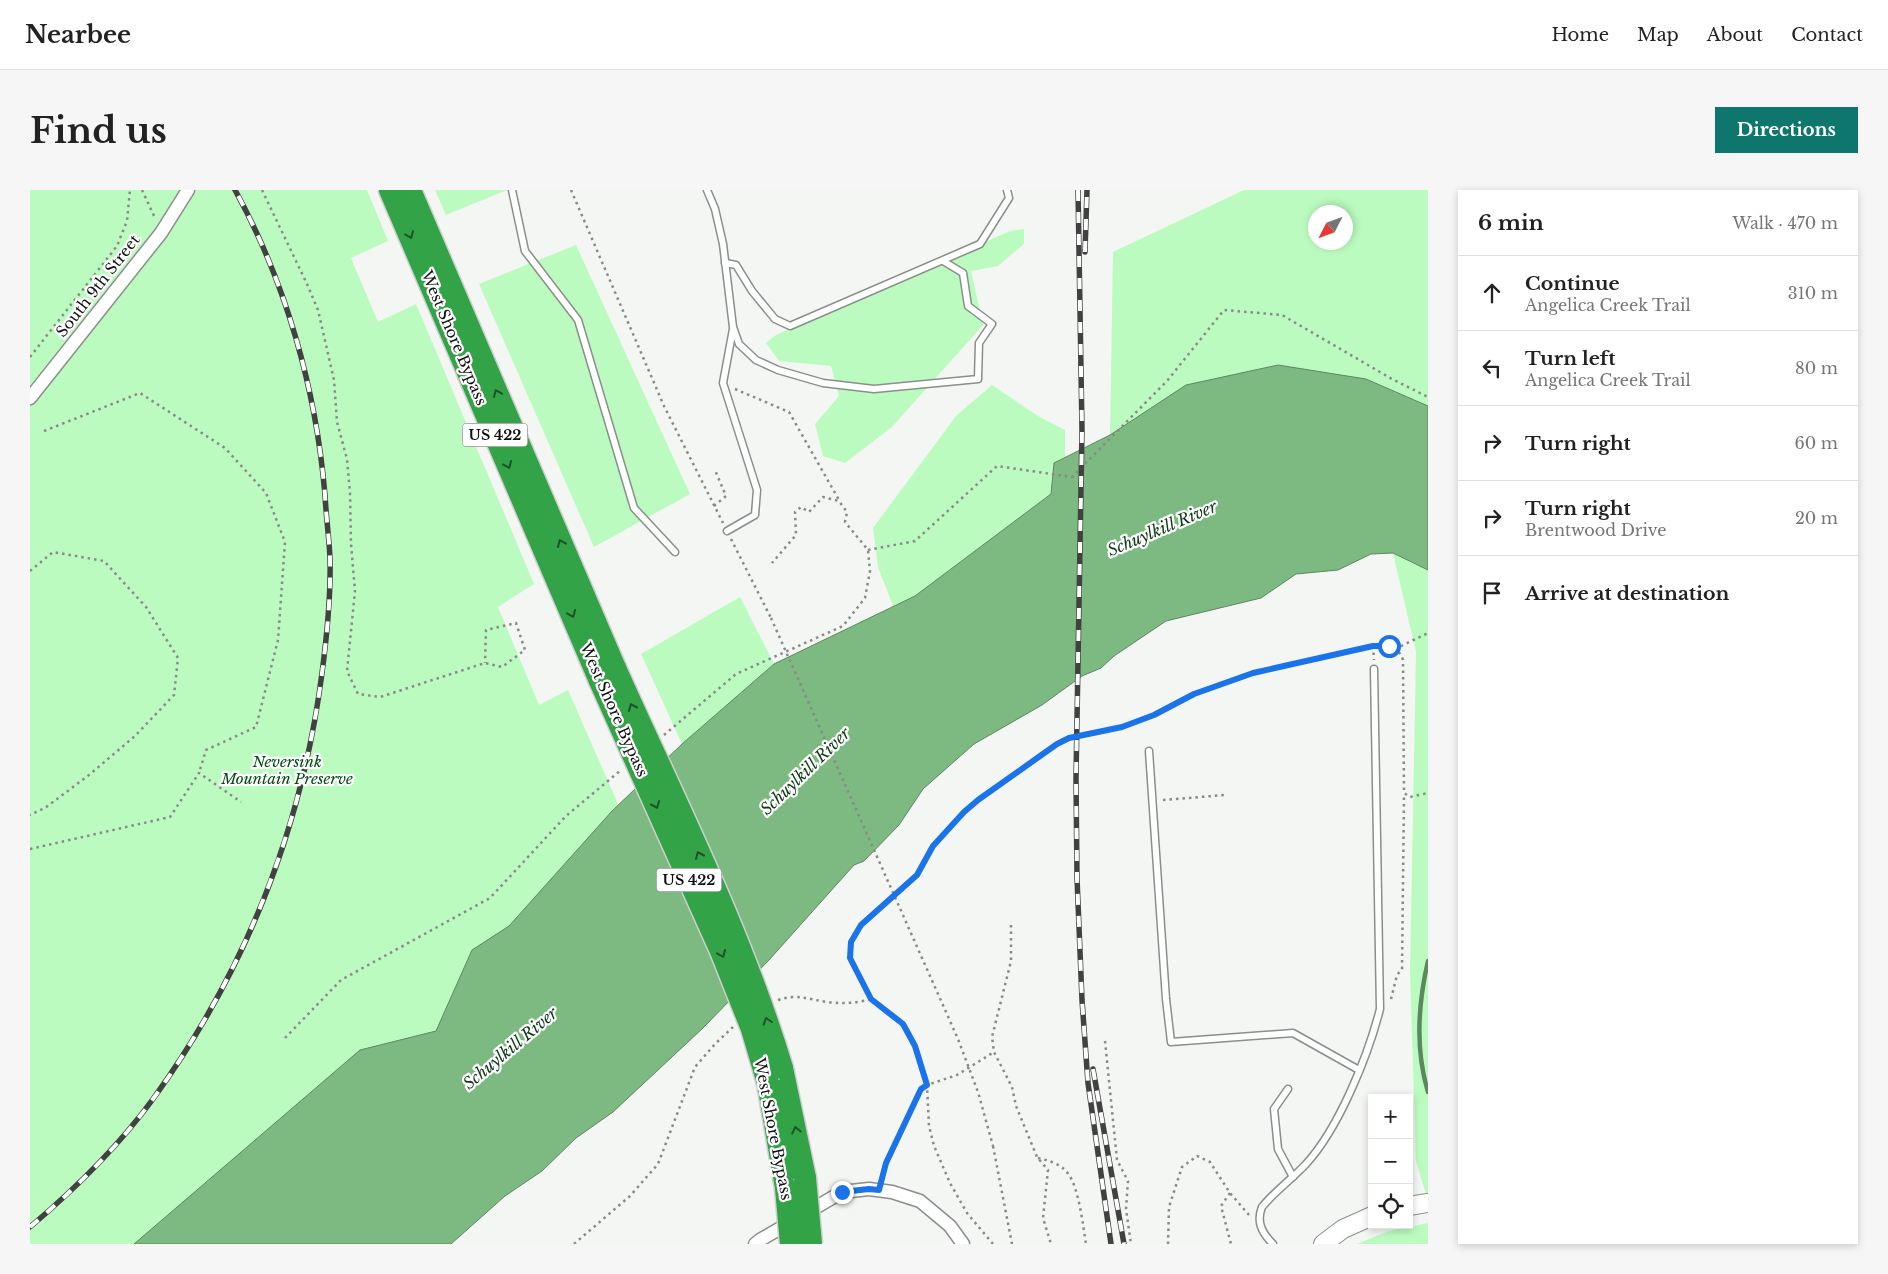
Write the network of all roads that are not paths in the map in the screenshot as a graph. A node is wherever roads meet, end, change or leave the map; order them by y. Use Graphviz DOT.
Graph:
graph roads {
  1 [pos="188,190"];
  2 [pos="390,190"];
  3 [pos="410,190"];
  4 [pos="512,190"];
  5 [pos="708,190"];
  6 [pos="1007,190"];
  7 [pos="943,261"];
  8 [pos="725,263"];
  9 [pos="733,327"];
  10 [pos="30,398"];
  11 [pos="727,531"];
  12 [pos="675,552"];
  13 [pos="1374,669"];
  14 [pos="607,674"];
  15 [pos="1149,751"];
  16 [pos="1359,1070"];
  17 [pos="1288,1090"];
  18 [pos="1293,1177"];
  19 [pos="796,1183"];
  20 [pos="1428,1203"];
  21 [pos="1413,1205"];
  22 [pos="1368,1218"];
  23 [pos="755,1244"];
  24 [pos="791,1244"];
  25 [pos="811,1244"];
  26 [pos="963,1244"];
  27 [pos="1273,1244"];
  28 [pos="1323,1244"];
  1 -- 10 [label="street, South 9th Street"];
  2 -- 14 [label="highway, West Shore Bypass / US 422, one-way"];
  14 -- 3 [label="highway, West Shore Bypass / US 422, one-way"];
  4 -- 12 [label="lane"];
  5 -- 8 [label="lane"];
  6 -- 7 [label="lane"];
  7 -- 8 [label="lane"];
  7 -- 9 [label="lane"];
  8 -- 9 [label="lane"];
  9 -- 11 [label="lane"];
  13 -- 16 [label="lane"];
  14 -- 19 [label="highway, West Shore Bypass / US 422, bridge"];
  15 -- 16 [label="lane"];
  16 -- 18 [label="lane"];
  17 -- 18 [label="lane"];
  18 -- 27 [label="lane"];
  19 -- 24 [label="highway, West Shore Bypass / US 422, bridge"];
  19 -- 25 [label="highway, West Shore Bypass / US 422, bridge"];
  20 -- 21 [label="main road"];
  22 -- 28 [label="main road"];
  23 -- 26 [label="street"];
}
